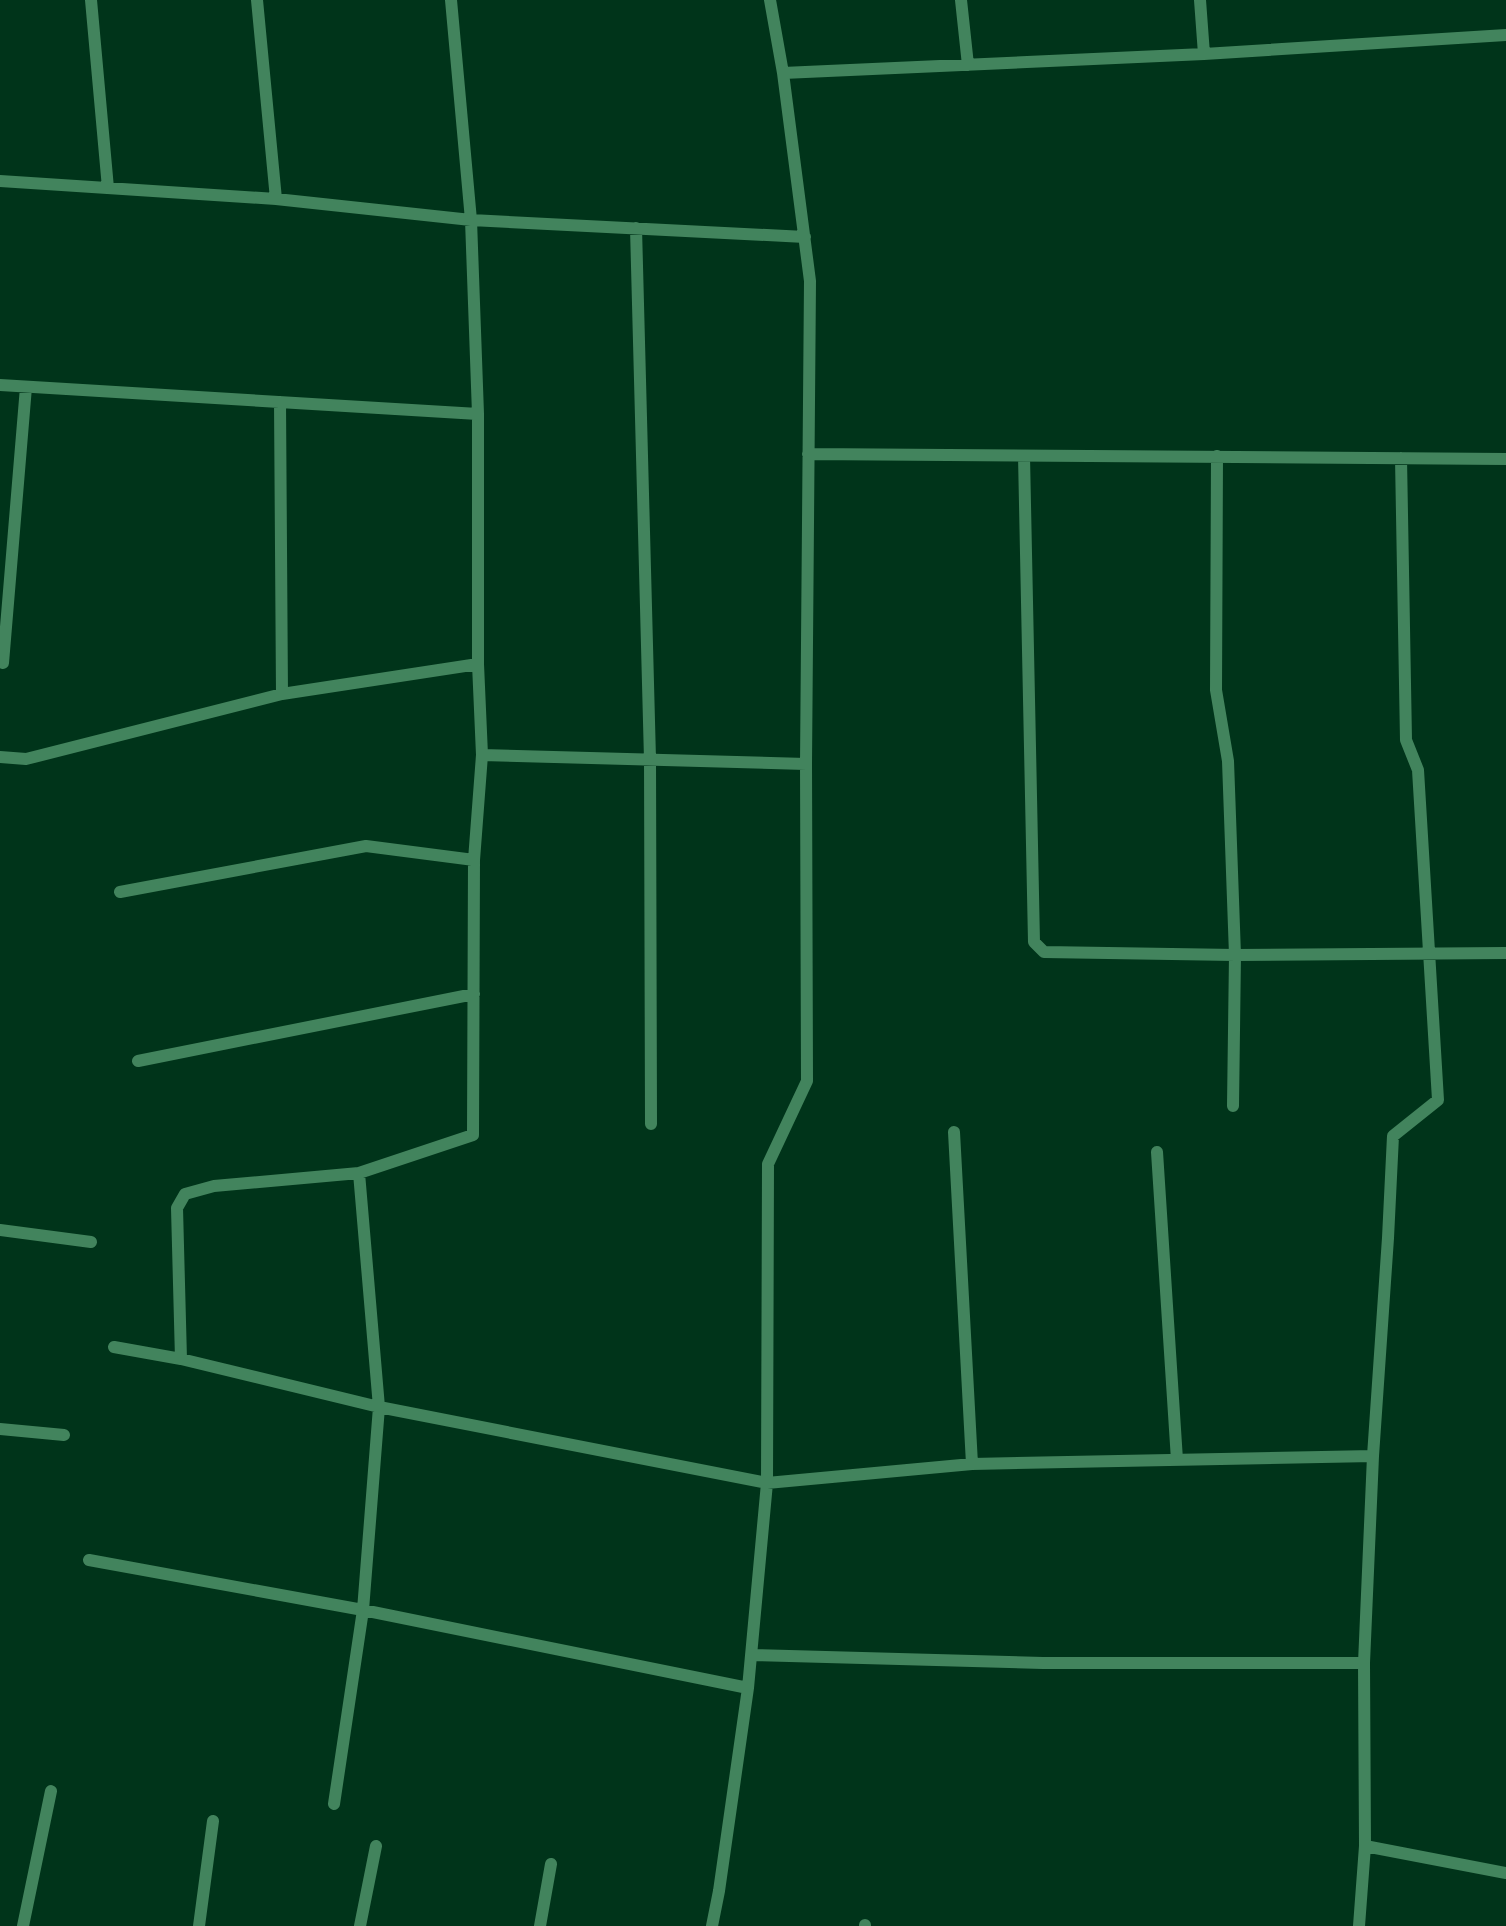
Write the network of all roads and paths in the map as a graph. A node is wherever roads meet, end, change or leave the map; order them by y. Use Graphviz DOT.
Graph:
graph roads {
  1 [pos="91,0"];
  2 [pos="257,0"];
  3 [pos="451,0"];
  4 [pos="770,0"];
  5 [pos="962,0"];
  6 [pos="1200,0"];
  7 [pos="1506,35"];
  8 [pos="1204,54"];
  9 [pos="968,65"];
  10 [pos="783,73"];
  11 [pos="0,181"];
  12 [pos="108,188"];
  13 [pos="276,199"];
  14 [pos="471,220"];
  15 [pos="636,228"];
  16 [pos="805,237"];
  17 [pos="0,385"];
  18 [pos="26,387"];
  19 [pos="280,402"];
  20 [pos="478,414"];
  21 [pos="808,454"];
  22 [pos="1024,456"];
  23 [pos="1217,456"];
  24 [pos="1401,458"];
  25 [pos="1506,459"];
  26 [pos="3,663"];
  27 [pos="478,664"];
  28 [pos="282,694"];
  29 [pos="482,755"];
  30 [pos="0,757"];
  31 [pos="650,759"];
  32 [pos="806,764"];
  33 [pos="474,860"];
  34 [pos="120,892"];
  35 [pos="1506,953"];
  36 [pos="1431,954"];
  37 [pos="1235,955"];
  38 [pos="474,994"];
  39 [pos="138,1061"];
  40 [pos="1233,1106"];
  41 [pos="651,1124"];
  42 [pos="954,1132"];
  43 [pos="1156,1152"];
  44 [pos="359,1173"];
  45 [pos="0,1230"];
  46 [pos="91,1242"];
  47 [pos="114,1347"];
  48 [pos="181,1359"];
  49 [pos="379,1407"];
  50 [pos="0,1429"];
  51 [pos="64,1435"];
  52 [pos="1373,1456"];
  53 [pos="1177,1460"];
  54 [pos="972,1464"];
  55 [pos="767,1483"];
  56 [pos="89,1560"];
  57 [pos="363,1610"];
  58 [pos="751,1655"];
  59 [pos="1364,1663"];
  60 [pos="748,1688"];
  61 [pos="51,1791"];
  62 [pos="334,1804"];
  63 [pos="213,1821"];
  64 [pos="375,1846"];
  65 [pos="1365,1846"];
  66 [pos="551,1864"];
  67 [pos="1506,1873"];
  68 [pos="23,1926"];
  69 [pos="199,1926"];
  70 [pos="360,1926"];
  71 [pos="540,1926"];
  72 [pos="712,1926"];
  73 [pos="1359,1926"];
  1 -- 12 [label="street"];
  2 -- 13 [label="street"];
  3 -- 14 [label="street"];
  4 -- 10 [label="street"];
  5 -- 9 [label="street"];
  6 -- 8 [label="street"];
  7 -- 8 [label="street"];
  8 -- 9 [label="street"];
  9 -- 10 [label="street"];
  10 -- 16 [label="street"];
  11 -- 12 [label="street"];
  12 -- 13 [label="street"];
  13 -- 14 [label="street"];
  14 -- 15 [label="street"];
  14 -- 20 [label="street"];
  15 -- 16 [label="street"];
  15 -- 31 [label="street"];
  16 -- 21 [label="street"];
  17 -- 18 [label="street"];
  18 -- 19 [label="street"];
  18 -- 26 [label="street"];
  19 -- 20 [label="street"];
  19 -- 28 [label="street"];
  20 -- 27 [label="street"];
  21 -- 22 [label="street"];
  21 -- 32 [label="street"];
  22 -- 23 [label="street"];
  22 -- 37 [label="street"];
  23 -- 24 [label="street"];
  23 -- 37 [label="street"];
  24 -- 25 [label="street"];
  24 -- 36 [label="street"];
  27 -- 28 [label="street"];
  27 -- 29 [label="street"];
  28 -- 30 [label="street"];
  29 -- 31 [label="street"];
  29 -- 33 [label="street"];
  31 -- 32 [label="street"];
  31 -- 41 [label="street"];
  32 -- 55 [label="street"];
  33 -- 34 [label="street"];
  33 -- 38 [label="street"];
  35 -- 36 [label="street"];
  36 -- 37 [label="street"];
  36 -- 52 [label="street"];
  37 -- 40 [label="street"];
  38 -- 39 [label="street"];
  38 -- 44 [label="street"];
  42 -- 54 [label="street"];
  43 -- 53 [label="street"];
  44 -- 48 [label="street"];
  44 -- 49 [label="street"];
  45 -- 46 [label="street"];
  47 -- 48 [label="street"];
  48 -- 49 [label="street"];
  49 -- 55 [label="street"];
  49 -- 57 [label="street"];
  50 -- 51 [label="street"];
  52 -- 53 [label="street"];
  52 -- 59 [label="street"];
  53 -- 54 [label="street"];
  54 -- 55 [label="street"];
  55 -- 58 [label="street"];
  56 -- 57 [label="street"];
  57 -- 60 [label="street"];
  57 -- 62 [label="street"];
  58 -- 59 [label="street"];
  58 -- 60 [label="street"];
  59 -- 65 [label="street"];
  60 -- 72 [label="street"];
  61 -- 68 [label="street"];
  63 -- 69 [label="street"];
  64 -- 70 [label="street"];
  65 -- 67 [label="street"];
  65 -- 73 [label="street"];
  66 -- 71 [label="street"];
}
